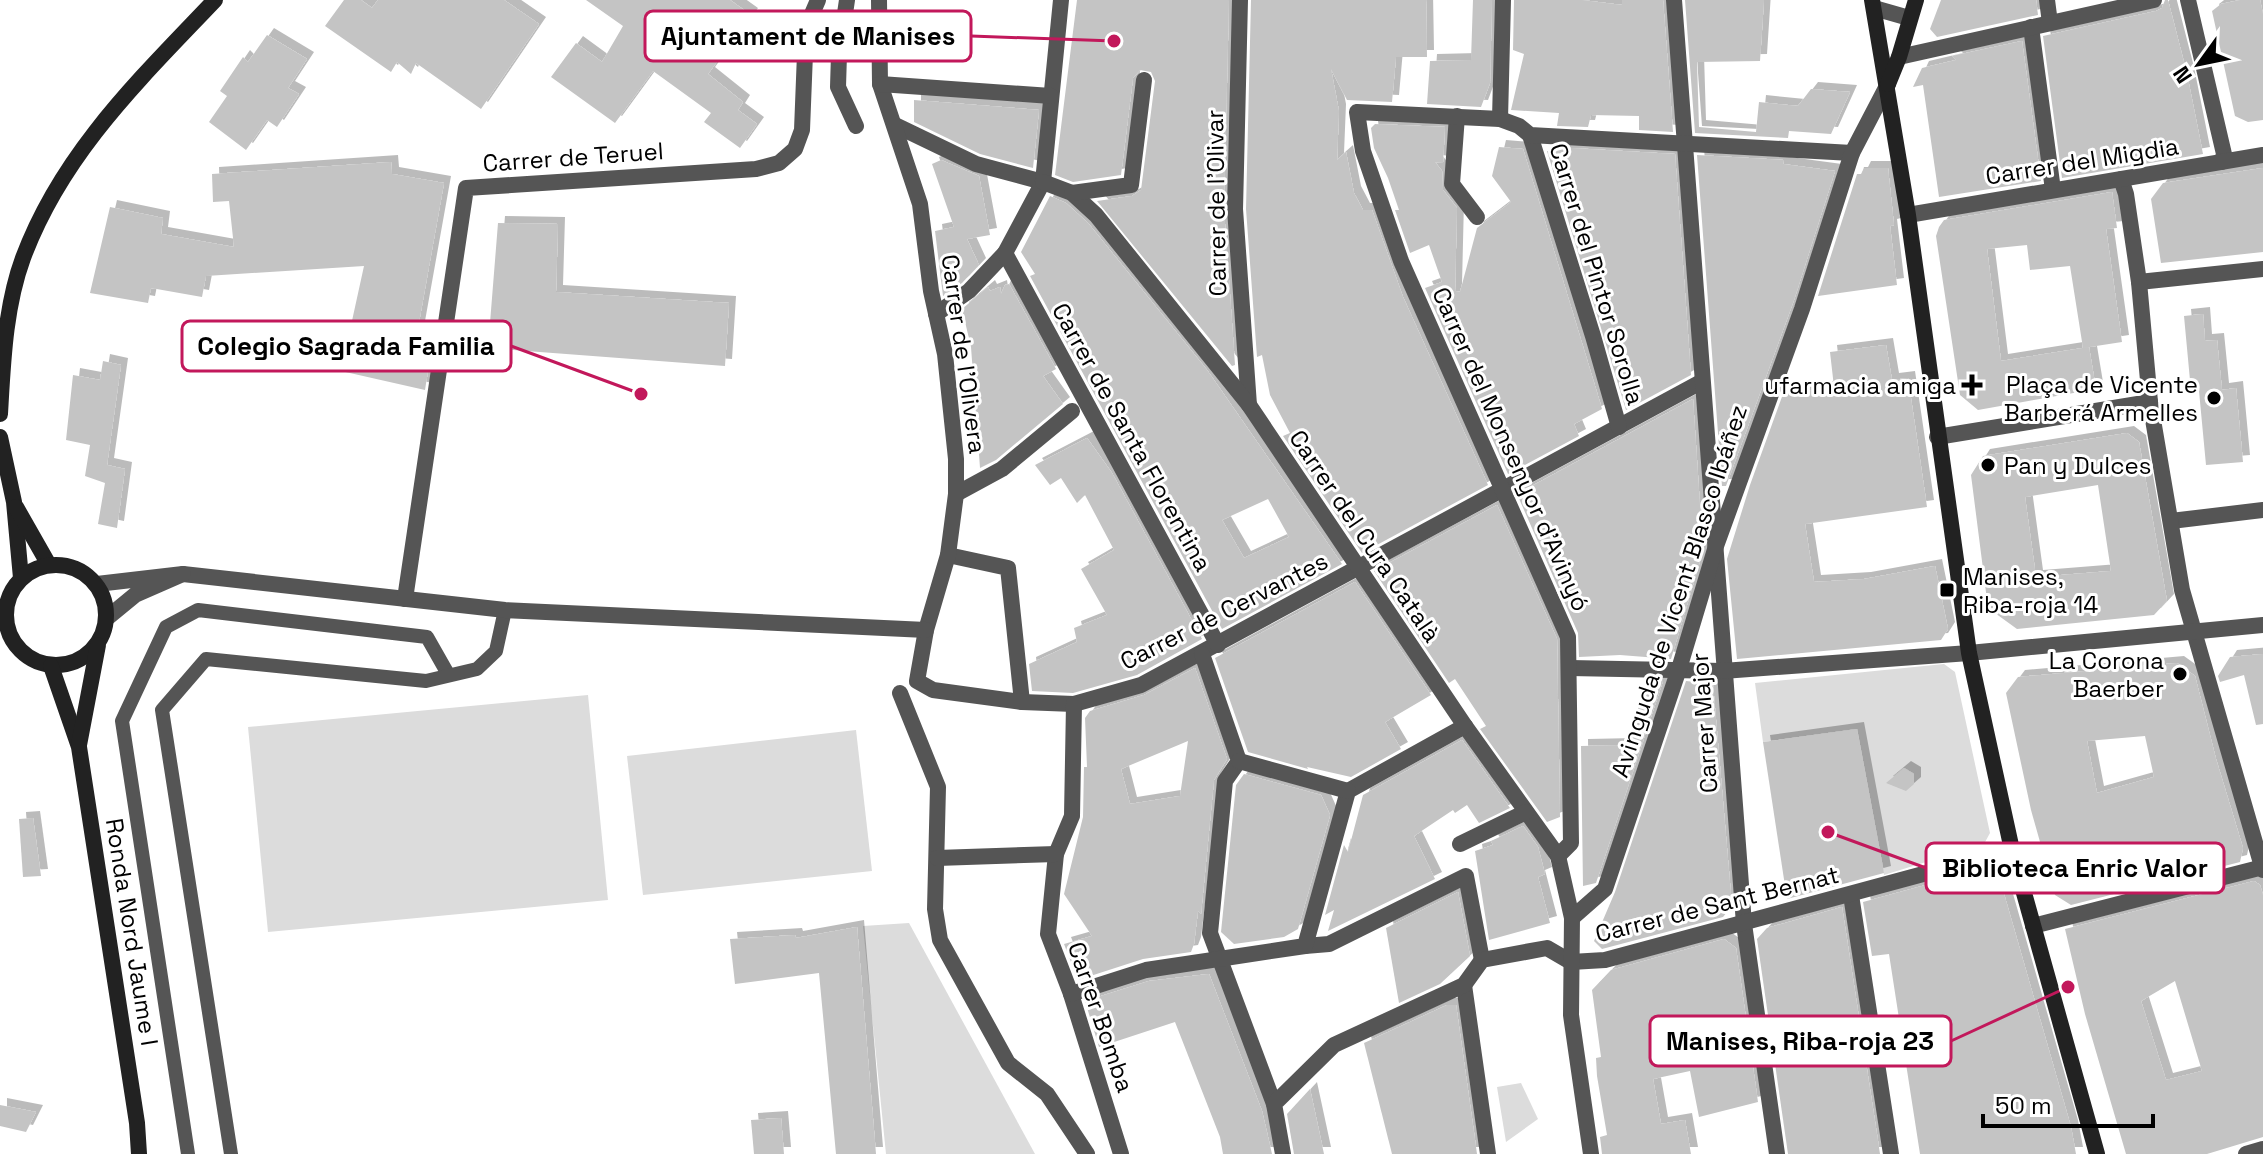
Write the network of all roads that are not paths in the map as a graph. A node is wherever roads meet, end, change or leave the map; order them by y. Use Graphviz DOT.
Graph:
graph roads {
  1 [pos="215,0"];
  2 [pos="818,0"];
  3 [pos="847,0"];
  4 [pos="879,0"];
  5 [pos="1061,0"];
  6 [pos="1240,0"];
  7 [pos="1503,0"];
  8 [pos="1674,0"];
  9 [pos="1916,0"];
  10 [pos="2047,0"];
  11 [pos="2154,0"];
  12 [pos="2188,0"];
  13 [pos="1873,4"];
  14 [pos="1909,18"];
  15 [pos="2050,23"];
  16 [pos="2031,27"];
  17 [pos="1899,57"];
  18 [pos="1144,80"];
  19 [pos="880,84"];
  20 [pos="1888,84"];
  21 [pos="1051,104"];
  22 [pos="1457,116"];
  23 [pos="1500,119"];
  24 [pos="895,125"];
  25 [pos="856,126"];
  26 [pos="1530,135"];
  27 [pos="1684,143"];
  28 [pos="1852,153"];
  29 [pos="2263,155"];
  30 [pos="2222,162"];
  31 [pos="2121,179"];
  32 [pos="1043,182"];
  33 [pos="2053,190"];
  34 [pos="1072,193"];
  35 [pos="1908,215"];
  36 [pos="1477,217"];
  37 [pos="1005,253"];
  38 [pos="2263,269"];
  39 [pos="2139,282"];
  40 [pos="936,314"];
  41 [pos="1701,382"];
  42 [pos="2150,402"];
  43 [pos="1249,405"];
  44 [pos="1072,411"];
  45 [pos="0,414"];
  46 [pos="1619,427"];
  47 [pos="0,437"];
  48 [pos="1937,437"];
  49 [pos="1502,490"];
  50 [pos="956,494"];
  51 [pos="14,502"];
  52 [pos="2263,510"];
  53 [pos="2171,521"];
  54 [pos="1716,546"];
  55 [pos="948,555"];
  56 [pos="49,565"];
  57 [pos="1358,569"];
  58 [pos="183,574"];
  59 [pos="21,578"];
  60 [pos="97,584"];
  61 [pos="405,599"];
  62 [pos="505,610"];
  63 [pos="107,618"];
  64 [pos="2263,625"];
  65 [pos="926,630"];
  66 [pos="2195,632"];
  67 [pos="98,645"];
  68 [pos="1218,645"];
  69 [pos="1969,653"];
  70 [pos="1202,654"];
  71 [pos="51,666"];
  72 [pos="1570,668"];
  73 [pos="1679,669"];
  74 [pos="1723,671"];
  75 [pos="448,674"];
  76 [pos="917,681"];
  77 [pos="900,693"];
  78 [pos="1022,702"];
  79 [pos="1074,704"];
  80 [pos="1465,726"];
  81 [pos="79,747"];
  82 [pos="1239,761"];
  83 [pos="1348,791"];
  84 [pos="1526,812"];
  85 [pos="1460,844"];
  86 [pos="2012,850"];
  87 [pos="1056,854"];
  88 [pos="1558,856"];
  89 [pos="937,858"];
  90 [pos="2263,868"];
  91 [pos="1851,895"];
  92 [pos="1572,918"];
  93 [pos="1744,924"];
  94 [pos="2033,926"];
  95 [pos="1305,946"];
  96 [pos="1217,958"];
  97 [pos="1482,960"];
  98 [pos="1571,962"];
  99 [pos="1464,985"];
  100 [pos="1071,994"];
  101 [pos="1274,1104"];
  102 [pos="137,1123"];
  103 [pos="2263,1149"];
  104 [pos="139,1154"];
  105 [pos="149,1154"];
  106 [pos="188,1154"];
  107 [pos="231,1154"];
  108 [pos="1087,1154"];
  109 [pos="1121,1154"];
  110 [pos="1283,1154"];
  111 [pos="1488,1154"];
  112 [pos="1591,1154"];
  113 [pos="1777,1154"];
  114 [pos="1891,1154"];
  115 [pos="2097,1154"];
  116 [pos="2246,1154"];
  1 -- 45 [label="main road"];
  2 -- 61 [label="street, Carrer de Teruel"];
  3 -- 25 [label="street"];
  4 -- 19 [label="street, Carrer de l'Olivera"];
  5 -- 21 [label="street"];
  6 -- 43 [label="street, Carrer de l'Olivar"];
  7 -- 23 [label="street"];
  8 -- 27 [label="street, Carrer Major"];
  9 -- 14 [label="main road, Avinguda de Vicent Blasco Ibáñez"];
  10 -- 15 [label="street"];
  11 -- 15 [label="street"];
  12 -- 30 [label="street"];
  13 -- 14 [label="street"];
  13 -- 20 [label="main road"];
  14 -- 17 [label="main road, Avinguda de Vicent Blasco Ibáñez"];
  15 -- 16 [label="street"];
  16 -- 17 [label="street"];
  16 -- 33 [label="street"];
  17 -- 20 [label="main road, Avinguda de Vicent Blasco Ibáñez"];
  18 -- 34 [label="street"];
  19 -- 21 [label="street"];
  19 -- 24 [label="street, Carrer de l'Olivera"];
  20 -- 28 [label="street, Avinguda de Vicent Blasco Ibáñez"];
  20 -- 35 [label="main road"];
  21 -- 32 [label="street"];
  22 -- 23 [label="street"];
  22 -- 36 [label="street"];
  22 -- 49 [label="street, Carrer del Monsenyor d'Avinyó"];
  23 -- 26 [label="street"];
  24 -- 32 [label="street, Carrer del Cura Català"];
  24 -- 40 [label="street, Carrer de l'Olivera"];
  26 -- 27 [label="street"];
  26 -- 46 [label="street, Carrer del Pintor Sorolla"];
  27 -- 28 [label="street"];
  27 -- 41 [label="street, Carrer Major"];
  28 -- 54 [label="street, Avinguda de Vicent Blasco Ibáñez"];
  29 -- 30 [label="street, Carrer del Migdia"];
  30 -- 31 [label="street, Carrer del Migdia"];
  31 -- 33 [label="street, Carrer del Migdia"];
  31 -- 39 [label="street"];
  32 -- 34 [label="street, Carrer del Cura Català"];
  32 -- 37 [label="street"];
  33 -- 35 [label="street, Carrer del Migdia"];
  34 -- 43 [label="street, Carrer del Cura Català"];
  35 -- 48 [label="main road"];
  37 -- 40 [label="street"];
  37 -- 68 [label="street, Carrer de Santa Florentina"];
  38 -- 39 [label="street"];
  39 -- 42 [label="street"];
  40 -- 50 [label="street, Carrer de l'Olivera"];
  41 -- 46 [label="street, Carrer de Cervantes"];
  41 -- 54 [label="street, Carrer Major"];
  42 -- 48 [label="street"];
  42 -- 53 [label="street"];
  43 -- 57 [label="street, Carrer del Cura Català"];
  44 -- 50 [label="street"];
  46 -- 49 [label="street, Carrer de Cervantes"];
  47 -- 51 [label="main road"];
  48 -- 69 [label="main road"];
  49 -- 57 [label="street, Carrer de Cervantes"];
  49 -- 72 [label="street, Carrer del Monsenyor d'Avinyó"];
  50 -- 55 [label="street, Carrer de l'Olivera"];
  51 -- 56 [label="main road"];
  51 -- 59 [label="main road"];
  52 -- 53 [label="street"];
  53 -- 66 [label="street"];
  54 -- 73 [label="street, Avinguda de Vicent Blasco Ibáñez"];
  54 -- 74 [label="street, Carrer Major"];
  55 -- 65 [label="street, Carrer de l'Olivera"];
  55 -- 78 [label="street"];
  56 -- 59 [label="main road"];
  56 -- 60 [label="main road"];
  57 -- 68 [label="street, Carrer de Cervantes"];
  57 -- 80 [label="street, Carrer del Cura Català"];
  58 -- 60 [label="street"];
  58 -- 61 [label="street"];
  58 -- 63 [label="street"];
  59 -- 71 [label="main road"];
  60 -- 63 [label="main road"];
  61 -- 62 [label="street"];
  62 -- 65 [label="street"];
  62 -- 75 [label="lane"];
  63 -- 67 [label="main road"];
  64 -- 66 [label="street"];
  65 -- 76 [label="street, Carrer de l'Olivera"];
  66 -- 69 [label="street"];
  66 -- 90 [label="street"];
  67 -- 71 [label="main road"];
  67 -- 81 [label="main road, Ronda Nord Jaume I"];
  68 -- 70 [label="street, Carrer de Cervantes"];
  69 -- 74 [label="street"];
  69 -- 86 [label="main road"];
  70 -- 79 [label="street, Carrer de Cervantes"];
  70 -- 82 [label="street"];
  71 -- 81 [label="main road, Ronda Nord Jaume I"];
  72 -- 73 [label="street"];
  72 -- 88 [label="street, Carrer del Monsenyor d'Avinyó"];
  73 -- 74 [label="street"];
  73 -- 92 [label="street, Avinguda de Vicent Blasco Ibáñez"];
  74 -- 93 [label="street, Carrer Major"];
  75 -- 106 [label="lane"];
  75 -- 107 [label="lane"];
  76 -- 78 [label="street, Carrer de Cervantes"];
  77 -- 89 [label="street"];
  78 -- 79 [label="street, Carrer de Cervantes"];
  79 -- 87 [label="street, Carrer Bomba"];
  80 -- 83 [label="street"];
  80 -- 84 [label="street, Carrer del Cura Català"];
  81 -- 102 [label="main road, Ronda Nord Jaume I"];
  82 -- 83 [label="street"];
  82 -- 96 [label="street"];
  83 -- 95 [label="street"];
  84 -- 85 [label="street"];
  84 -- 88 [label="street, Carrer del Cura Català"];
  86 -- 91 [label="street, Carrer de Sant Bernat"];
  86 -- 94 [label="main road"];
  87 -- 89 [label="street"];
  87 -- 100 [label="street, Carrer Bomba"];
  88 -- 92 [label="street, Carrer del Cura Català"];
  89 -- 108 [label="street"];
  90 -- 94 [label="street"];
  91 -- 93 [label="street, Carrer de Sant Bernat"];
  91 -- 114 [label="street"];
  92 -- 98 [label="street, Carrer del Cura Català"];
  93 -- 98 [label="street, Carrer de Sant Bernat"];
  93 -- 113 [label="street, Carrer Major"];
  94 -- 115 [label="main road"];
  95 -- 96 [label="street"];
  95 -- 97 [label="street"];
  96 -- 100 [label="street"];
  96 -- 101 [label="street"];
  97 -- 98 [label="street"];
  97 -- 99 [label="street"];
  98 -- 112 [label="street, Carrer del Cura Català"];
  99 -- 101 [label="street"];
  99 -- 111 [label="street"];
  100 -- 109 [label="street, Carrer Bomba"];
  101 -- 110 [label="street"];
  102 -- 104 [label="main road, Ronda Nord Jaume I"];
  102 -- 105 [label="main road, Ronda Nord Jaume I"];
  103 -- 116 [label="street"];
}
